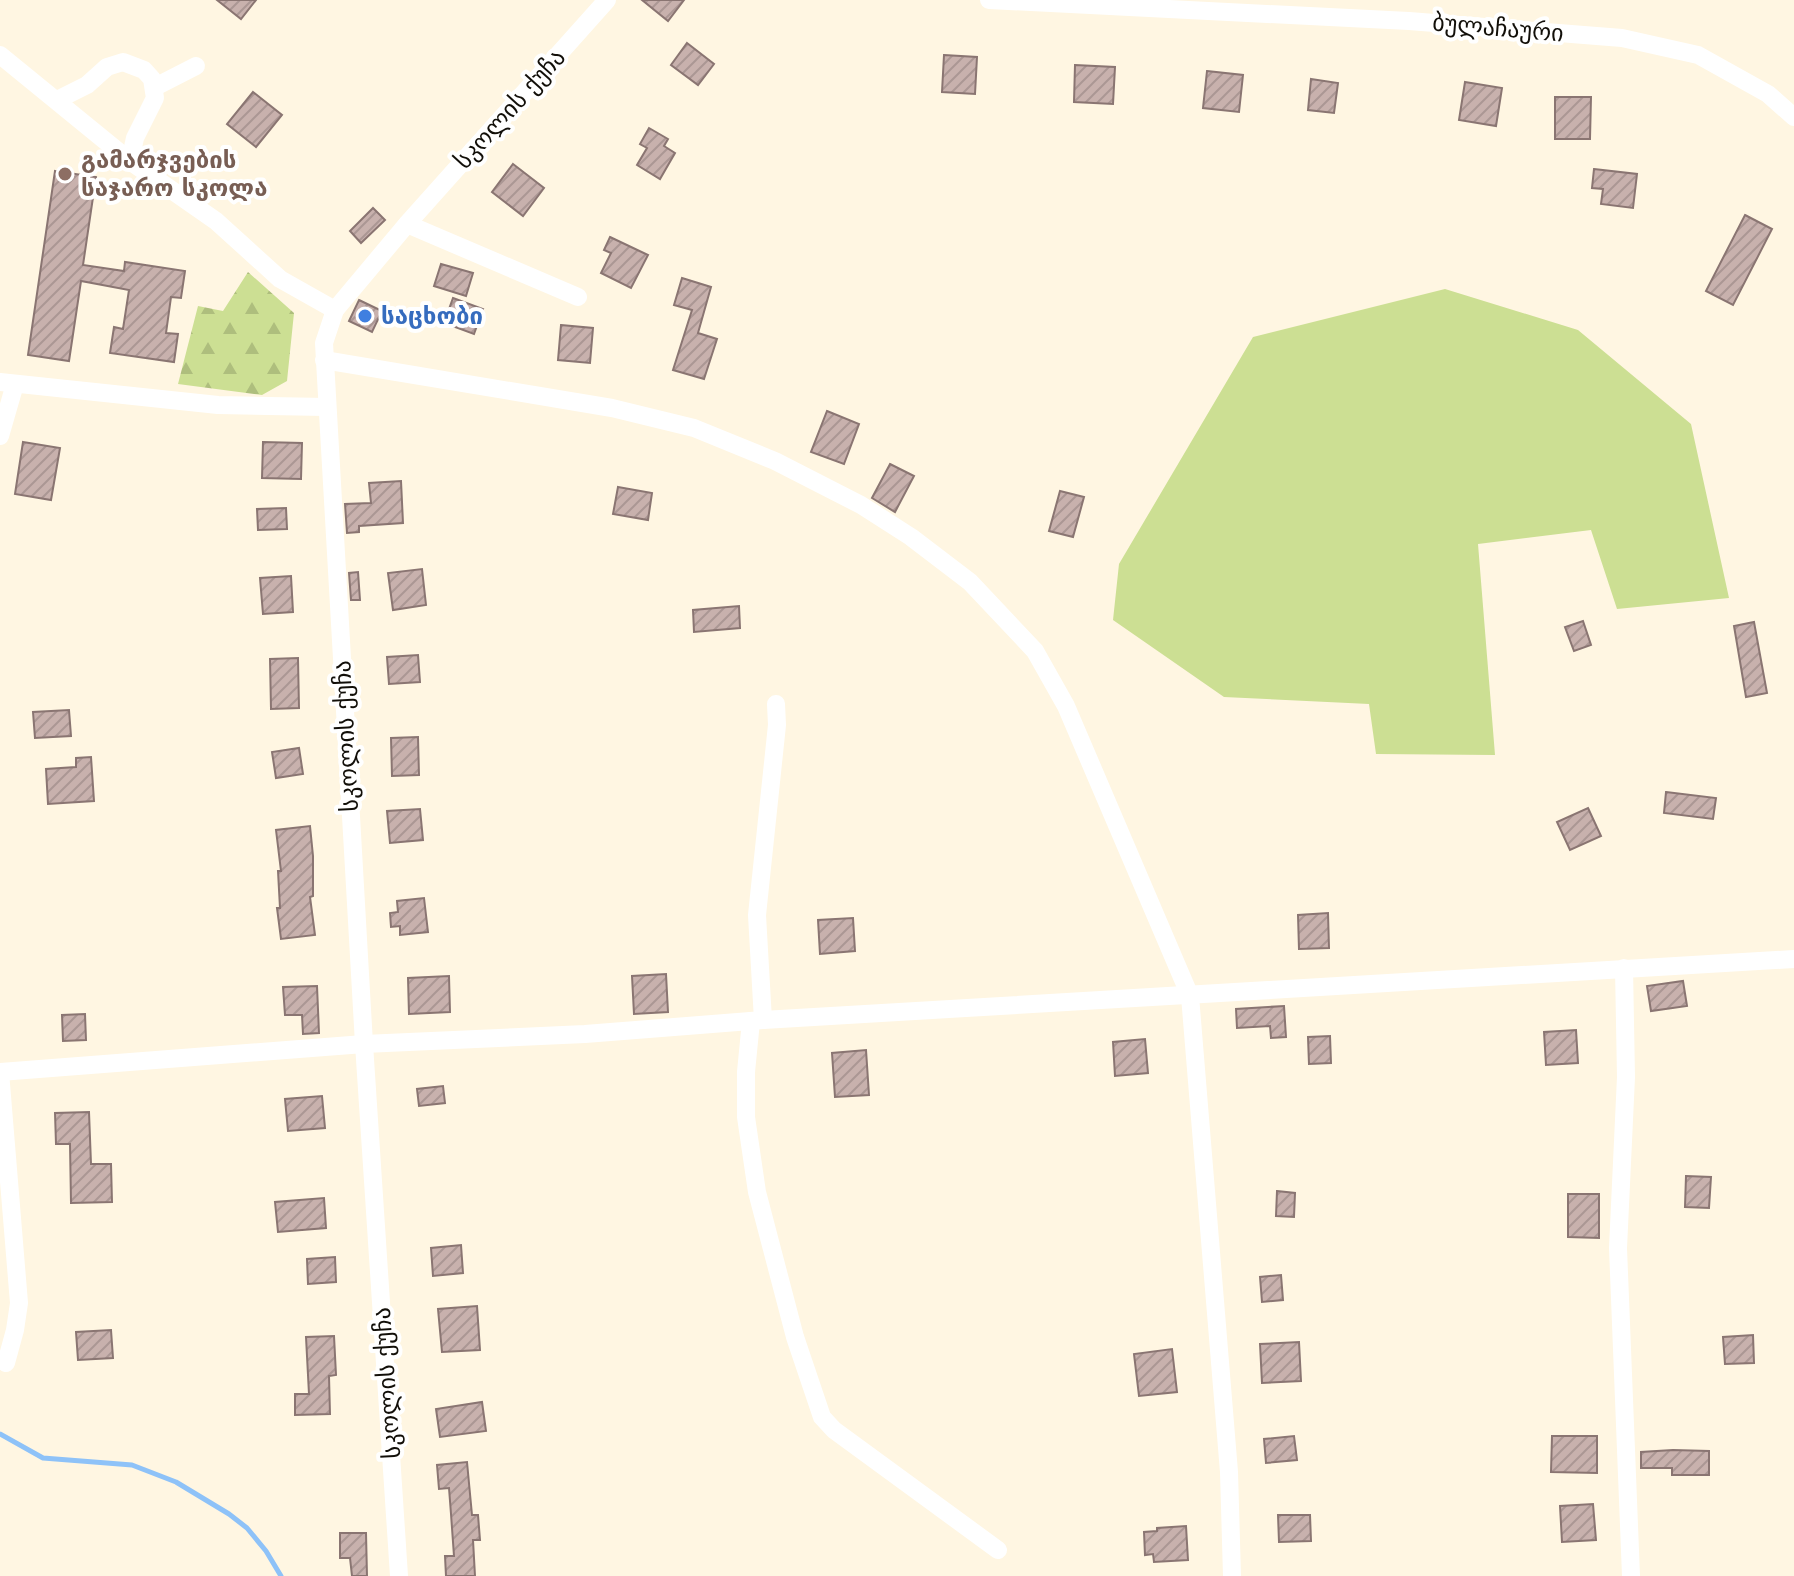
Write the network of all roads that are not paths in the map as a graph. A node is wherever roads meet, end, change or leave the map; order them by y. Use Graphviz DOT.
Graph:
graph roads {
  1 [pos="607,0"];
  2 [pos="989,0"];
  3 [pos="0,55"];
  4 [pos="196,66"];
  5 [pos="87,85"];
  6 [pos="155,87"];
  7 [pos="57,100"];
  8 [pos="1794,117"];
  9 [pos="80,119"];
  10 [pos="130,161"];
  11 [pos="407,224"];
  12 [pos="578,297"];
  13 [pos="335,310"];
  14 [pos="324,360"];
  15 [pos="8,383"];
  16 [pos="327,407"];
  17 [pos="0,436"];
  18 [pos="776,704"];
  19 [pos="1794,959"];
  20 [pos="1624,968"];
  21 [pos="1190,996"];
  22 [pos="757,1020"];
  23 [pos="364,1044"];
  24 [pos="0,1072"];
  25 [pos="6,1363"];
  26 [pos="998,1550"];
  27 [pos="399,1576"];
  28 [pos="1232,1576"];
  29 [pos="1631,1576"];
  1 -- 11 [label="street, სკოლის ქუჩა"];
  2 -- 8 [label="street, ბულაჩაური"];
  3 -- 7 [label="street"];
  4 -- 6 [label="street"];
  5 -- 6 [label="street"];
  5 -- 7 [label="street"];
  5 -- 9 [label="street"];
  6 -- 10 [label="street"];
  7 -- 9 [label="street"];
  9 -- 10 [label="street"];
  10 -- 13 [label="street"];
  11 -- 12 [label="street"];
  11 -- 13 [label="street, სკოლის ქუჩა"];
  13 -- 14 [label="street, სკოლის ქუჩა"];
  14 -- 16 [label="street, სკოლის ქუჩა"];
  14 -- 21 [label="street"];
  15 -- 16 [label="street"];
  15 -- 17 [label="street"];
  16 -- 23 [label="street, სკოლის ქუჩა"];
  18 -- 22 [label="street"];
  19 -- 20 [label="street"];
  20 -- 21 [label="street"];
  20 -- 29 [label="street"];
  21 -- 22 [label="street"];
  21 -- 28 [label="street"];
  22 -- 23 [label="street"];
  22 -- 26 [label="street"];
  23 -- 24 [label="street"];
  23 -- 27 [label="street, სკოლის ქუჩა"];
  24 -- 25 [label="street"];
}
